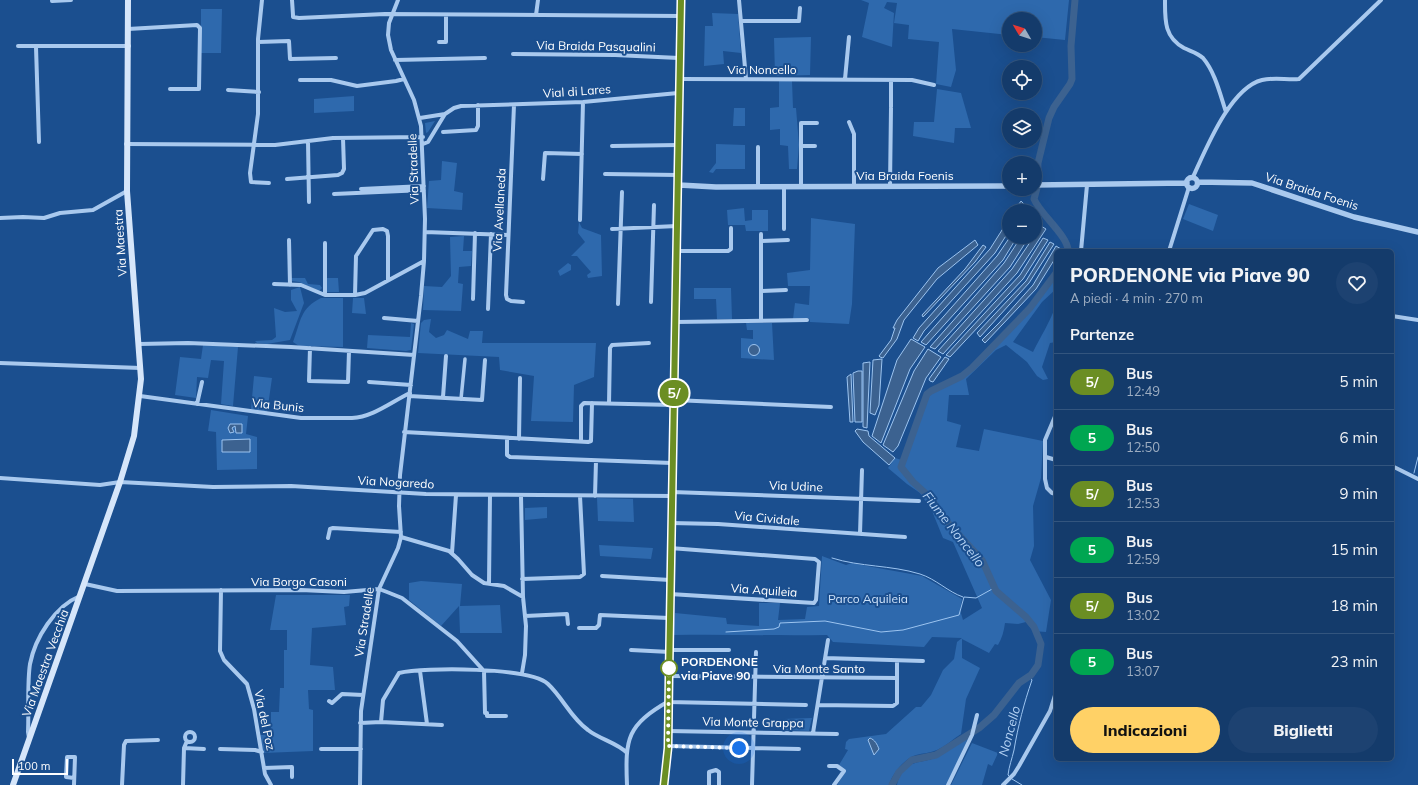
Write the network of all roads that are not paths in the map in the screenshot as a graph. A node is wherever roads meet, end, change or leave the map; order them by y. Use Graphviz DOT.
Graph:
graph roads {
  1 [pos="71,0"];
  2 [pos="128,0"];
  3 [pos="262,0"];
  4 [pos="292,0"];
  5 [pos="398,0"];
  6 [pos="538,0"];
  7 [pos="681,0"];
  8 [pos="739,0"];
  9 [pos="1165,0"];
  10 [pos="52,1"];
  11 [pos="1380,1"];
  12 [pos="800,8"];
  13 [pos="392,15"];
  14 [pos="446,15"];
  15 [pos="536,15"];
  16 [pos="680,16"];
  17 [pos="741,21"];
  18 [pos="128,29"];
  19 [pos="849,37"];
  20 [pos="258,42"];
  21 [pos="439,42"];
  22 [pos="18,46"];
  23 [pos="129,46"];
  24 [pos="36,47"];
  25 [pos="513,54"];
  26 [pos="336,58"];
  27 [pos="485,58"];
  28 [pos="679,58"];
  29 [pos="395,60"];
  30 [pos="404,79"];
  31 [pos="678,79"];
  32 [pos="746,79"];
  33 [pos="845,79"];
  34 [pos="300,80"];
  35 [pos="891,80"];
  36 [pos="934,85"];
  37 [pos="170,89"];
  38 [pos="228,90"];
  39 [pos="259,92"];
  40 [pos="678,93"];
  41 [pos="583,102"];
  42 [pos="478,105"];
  43 [pos="514,105"];
  44 [pos="1226,112"];
  45 [pos="445,114"];
  46 [pos="420,118"];
  47 [pos="849,122"];
  48 [pos="817,123"];
  49 [pos="443,132"];
  50 [pos="423,137"];
  51 [pos="343,138"];
  52 [pos="308,141"];
  53 [pos="39,142"];
  54 [pos="126,144"];
  55 [pos="423,144"];
  56 [pos="253,145"];
  57 [pos="612,146"];
  58 [pos="678,146"];
  59 [pos="801,146"];
  60 [pos="815,146"];
  61 [pos="758,147"];
  62 [pos="582,154"];
  63 [pos="605,174"];
  64 [pos="678,176"];
  65 [pos="309,177"];
  66 [pos="1193,177"];
  67 [pos="287,179"];
  68 [pos="543,179"];
  69 [pos="1198,182"];
  70 [pos="269,183"];
  71 [pos="1087,184"];
  72 [pos="679,185"];
  73 [pos="1042,185"];
  74 [pos="1188,185"];
  75 [pos="854,186"];
  76 [pos="890,186"];
  77 [pos="1002,186"];
  78 [pos="758,187"];
  79 [pos="784,187"];
  80 [pos="801,187"];
  81 [pos="424,188"];
  82 [pos="362,189"];
  83 [pos="127,191"];
  84 [pos="622,192"];
  85 [pos="334,194"];
  86 [pos="309,202"];
  87 [pos="654,205"];
  88 [pos="0,218"];
  89 [pos="580,220"];
  90 [pos="677,226"];
  91 [pos="652,227"];
  92 [pos="620,228"];
  93 [pos="731,228"];
  94 [pos="612,229"];
  95 [pos="784,229"];
  96 [pos="425,232"];
  97 [pos="1418,232"];
  98 [pos="475,234"];
  99 [pos="491,234"];
  100 [pos="761,234"];
  101 [pos="508,235"];
  102 [pos="289,240"];
  103 [pos="788,240"];
  104 [pos="761,241"];
  105 [pos="325,244"];
  106 [pos="1081,249"];
  107 [pos="1170,249"];
  108 [pos="676,251"];
  109 [pos="424,261"];
  110 [pos="388,280"];
  111 [pos="274,284"];
  112 [pos="290,285"];
  113 [pos="786,290"];
  114 [pos="761,291"];
  115 [pos="325,295"];
  116 [pos="355,295"];
  117 [pos="473,300"];
  118 [pos="523,302"];
  119 [pos="651,302"];
  120 [pos="618,304"];
  121 [pos="488,309"];
  122 [pos="1394,316"];
  123 [pos="384,318"];
  124 [pos="807,320"];
  125 [pos="1418,320"];
  126 [pos="418,321"];
  127 [pos="762,321"];
  128 [pos="675,322"];
  129 [pos="649,343"];
  130 [pos="139,344"];
  131 [pos="310,348"];
  132 [pos="349,351"];
  133 [pos="414,355"];
  134 [pos="446,356"];
  135 [pos="465,359"];
  136 [pos="485,360"];
  137 [pos="0,362"];
  138 [pos="141,368"];
  139 [pos="520,378"];
  140 [pos="202,382"];
  141 [pos="369,382"];
  142 [pos="410,385"];
  143 [pos="409,394"];
  144 [pos="140,396"];
  145 [pos="443,398"];
  146 [pos="462,399"];
  147 [pos="592,403"];
  148 [pos="674,403"];
  149 [pos="197,404"];
  150 [pos="609,404"];
  151 [pos="831,407"];
  152 [pos="1054,427"];
  153 [pos="404,432"];
  154 [pos="507,438"];
  155 [pos="519,439"];
  156 [pos="581,442"];
  157 [pos="1046,457"];
  158 [pos="1054,459"];
  159 [pos="596,461"];
  160 [pos="672,463"];
  161 [pos="1394,467"];
  162 [pos="862,470"];
  163 [pos="1418,477"];
  164 [pos="0,478"];
  165 [pos="120,482"];
  166 [pos="399,492"];
  167 [pos="672,494"];
  168 [pos="1054,494"];
  169 [pos="456,495"];
  170 [pos="490,495"];
  171 [pos="521,496"];
  172 [pos="580,496"];
  173 [pos="595,496"];
  174 [pos="861,499"];
  175 [pos="919,501"];
  176 [pos="671,523"];
  177 [pos="401,534"];
  178 [pos="860,534"];
  179 [pos="905,537"];
  180 [pos="328,538"];
  181 [pos="670,548"];
  182 [pos="452,553"];
  183 [pos="602,576"];
  184 [pos="522,579"];
  185 [pos="670,580"];
  186 [pos="85,584"];
  187 [pos="489,584"];
  188 [pos="379,589"];
  189 [pos="222,590"];
  190 [pos="670,594"];
  191 [pos="81,596"];
  192 [pos="523,597"];
  193 [pos="525,616"];
  194 [pos="669,618"];
  195 [pos="568,624"];
  196 [pos="579,628"];
  197 [pos="828,640"];
  198 [pos="631,650"];
  199 [pos="729,650"];
  200 [pos="670,651"];
  201 [pos="756,652"];
  202 [pos="825,658"];
  203 [pos="897,661"];
  204 [pos="922,661"];
  205 [pos="420,671"];
  206 [pos="484,671"];
  207 [pos="522,673"];
  208 [pos="669,676"];
  209 [pos="756,677"];
  210 [pos="822,678"];
  211 [pos="897,678"];
  212 [pos="363,695"];
  213 [pos="1054,698"];
  214 [pos="330,701"];
  215 [pos="668,702"];
  216 [pos="755,704"];
  217 [pos="806,705"];
  218 [pos="818,705"];
  219 [pos="977,715"];
  220 [pos="506,716"];
  221 [pos="381,722"];
  222 [pos="360,723"];
  223 [pos="427,724"];
  224 [pos="442,725"];
  225 [pos="668,731"];
  226 [pos="754,732"];
  227 [pos="813,733"];
  228 [pos="837,734"];
  229 [pos="29,738"];
  230 [pos="158,740"];
  231 [pos="187,741"];
  232 [pos="668,746"];
  233 [pos="184,748"];
  234 [pos="321,748"];
  235 [pos="753,748"];
  236 [pos="220,749"];
  237 [pos="360,749"];
  238 [pos="798,749"];
  239 [pos="204,750"];
  240 [pos="262,752"];
  241 [pos="627,752"];
  242 [pos="829,766"];
  243 [pos="264,768"];
  244 [pos="292,777"];
  245 [pos="74,778"];
  246 [pos="13,785"];
  247 [pos="74,785"];
  248 [pos="122,785"];
  249 [pos="183,785"];
  250 [pos="271,785"];
  251 [pos="360,785"];
  252 [pos="627,785"];
  253 [pos="664,785"];
  254 [pos="709,785"];
  255 [pos="719,785"];
  256 [pos="752,785"];
  257 [pos="834,785"];
  258 [pos="948,785"];
  259 [pos="1003,785"];
  1 -- 10 [label="street"];
  2 -- 18 [label="main road, Via Maestra"];
  3 -- 20 [label="street"];
  4 -- 13 [label="street"];
  5 -- 13 [label="street, Via Stradelle"];
  6 -- 15 [label="street"];
  7 -- 16 [label="street"];
  8 -- 17 [label="street"];
  9 -- 44 [label="street"];
  11 -- 44 [label="street"];
  12 -- 17 [label="street"];
  13 -- 14 [label="street"];
  13 -- 29 [label="street, Via Stradelle"];
  14 -- 15 [label="street"];
  14 -- 21 [label="street"];
  15 -- 16 [label="street"];
  16 -- 28 [label="street"];
  17 -- 32 [label="street"];
  18 -- 23 [label="main road, Via Maestra"];
  18 -- 37 [label="street"];
  19 -- 33 [label="street"];
  20 -- 26 [label="street"];
  20 -- 39 [label="street"];
  22 -- 24 [label="street"];
  23 -- 24 [label="street"];
  23 -- 54 [label="main road, Via Maestra"];
  24 -- 53 [label="street"];
  25 -- 28 [label="street, Via Braida Pasqualini"];
  27 -- 29 [label="street"];
  28 -- 31 [label="street"];
  29 -- 30 [label="street, Via Stradelle"];
  30 -- 34 [label="street"];
  30 -- 46 [label="street, Via Stradelle"];
  31 -- 32 [label="street, Via Noncello"];
  31 -- 40 [label="street"];
  32 -- 33 [label="street, Via Noncello"];
  33 -- 35 [label="street, Via Noncello"];
  35 -- 36 [label="street, Via Noncello"];
  35 -- 76 [label="street"];
  38 -- 39 [label="street"];
  39 -- 56 [label="street"];
  40 -- 41 [label="street, Vial di Lares"];
  40 -- 58 [label="street"];
  41 -- 43 [label="street, Vial di Lares"];
  41 -- 62 [label="street"];
  42 -- 43 [label="street, Vial di Lares"];
  42 -- 45 [label="street, Vial di Lares"];
  42 -- 49 [label="street"];
  43 -- 101 [label="street, Via Avellaneda"];
  44 -- 66 [label="street"];
  45 -- 46 [label="street, Vial di Lares"];
  45 -- 55 [label="street"];
  46 -- 50 [label="street, Via Stradelle"];
  47 -- 75 [label="street"];
  48 -- 59 [label="street"];
  50 -- 51 [label="street"];
  50 -- 55 [label="street, Via Stradelle"];
  51 -- 52 [label="street"];
  51 -- 65 [label="street"];
  52 -- 56 [label="street"];
  52 -- 65 [label="street"];
  54 -- 56 [label="street"];
  54 -- 83 [label="main road, Via Maestra"];
  55 -- 81 [label="street, Via Stradelle"];
  56 -- 70 [label="street"];
  57 -- 58 [label="street"];
  58 -- 64 [label="street"];
  59 -- 60 [label="street"];
  59 -- 80 [label="street"];
  61 -- 78 [label="street"];
  62 -- 68 [label="street"];
  62 -- 89 [label="street"];
  63 -- 64 [label="street"];
  64 -- 72 [label="street"];
  65 -- 67 [label="street"];
  65 -- 86 [label="street"];
  66 -- 69 [label="street"];
  66 -- 74 [label="street"];
  69 -- 74 [label="street"];
  69 -- 97 [label="street, Via Braida Foenis"];
  71 -- 73 [label="street"];
  71 -- 74 [label="street"];
  71 -- 106 [label="street"];
  72 -- 78 [label="street, Via Braida Foenis"];
  72 -- 90 [label="street"];
  74 -- 107 [label="street"];
  75 -- 76 [label="street, Via Braida Foenis"];
  75 -- 80 [label="street, Via Braida Foenis"];
  76 -- 77 [label="street, Via Braida Foenis"];
  78 -- 79 [label="street, Via Braida Foenis"];
  79 -- 80 [label="street, Via Braida Foenis"];
  79 -- 95 [label="street"];
  81 -- 82 [label="street"];
  81 -- 85 [label="street"];
  81 -- 96 [label="street, Via Stradelle"];
  83 -- 88 [label="street"];
  83 -- 130 [label="main road, Via Maestra"];
  84 -- 92 [label="street"];
  87 -- 91 [label="street"];
  90 -- 91 [label="street"];
  90 -- 108 [label="street"];
  91 -- 92 [label="street"];
  91 -- 119 [label="street"];
  92 -- 94 [label="street"];
  92 -- 120 [label="street"];
  93 -- 108 [label="street"];
  96 -- 98 [label="street"];
  96 -- 109 [label="street, Via Stradelle"];
  98 -- 99 [label="street"];
  98 -- 117 [label="street"];
  99 -- 101 [label="street"];
  99 -- 121 [label="street"];
  100 -- 104 [label="street"];
  101 -- 118 [label="street, Via Avellaneda"];
  102 -- 112 [label="street"];
  103 -- 104 [label="street"];
  104 -- 114 [label="street"];
  105 -- 115 [label="street"];
  108 -- 128 [label="street"];
  109 -- 110 [label="street"];
  109 -- 126 [label="street, Via Stradelle"];
  110 -- 116 [label="street"];
  110 -- 116 [label="street"];
  111 -- 112 [label="street"];
  112 -- 115 [label="street"];
  113 -- 114 [label="street"];
  114 -- 127 [label="street"];
  115 -- 116 [label="street"];
  122 -- 125 [label="street"];
  123 -- 126 [label="street"];
  124 -- 127 [label="street"];
  126 -- 133 [label="street, Via Stradelle"];
  127 -- 128 [label="street"];
  128 -- 148 [label="street"];
  129 -- 150 [label="street"];
  130 -- 131 [label="street"];
  130 -- 138 [label="main road, Via Maestra"];
  131 -- 132 [label="street"];
  131 -- 132 [label="street"];
  132 -- 133 [label="street"];
  133 -- 142 [label="street, Via Stradelle"];
  134 -- 145 [label="street"];
  135 -- 146 [label="street"];
  136 -- 146 [label="street"];
  137 -- 138 [label="street"];
  138 -- 144 [label="main road, Via Maestra"];
  139 -- 155 [label="street"];
  140 -- 149 [label="street"];
  141 -- 142 [label="street"];
  142 -- 143 [label="street, Via Stradelle"];
  143 -- 145 [label="street"];
  143 -- 149 [label="street, Via Bunis"];
  143 -- 153 [label="street, Via Stradelle"];
  144 -- 149 [label="street, Via Bunis"];
  144 -- 165 [label="main road, Via Maestra"];
  145 -- 146 [label="street"];
  147 -- 150 [label="street"];
  147 -- 156 [label="street"];
  147 -- 156 [label="street"];
  148 -- 150 [label="street"];
  148 -- 151 [label="street"];
  148 -- 160 [label="street"];
  152 -- 157 [label="street"];
  153 -- 154 [label="street"];
  153 -- 166 [label="street, Via Stradelle"];
  154 -- 155 [label="street"];
  154 -- 159 [label="street"];
  155 -- 156 [label="street"];
  157 -- 158 [label="street"];
  157 -- 168 [label="street"];
  159 -- 160 [label="street"];
  159 -- 173 [label="street"];
  160 -- 167 [label="street"];
  161 -- 163 [label="street"];
  162 -- 174 [label="street"];
  164 -- 165 [label="street, Via Nogaredo"];
  165 -- 166 [label="street, Via Nogaredo"];
  165 -- 186 [label="main road, Via Maestra Vecchia"];
  166 -- 169 [label="street, Via Nogaredo"];
  166 -- 177 [label="street, Via Stradelle"];
  167 -- 173 [label="street, Via Nogaredo"];
  167 -- 174 [label="street, Via Udine"];
  167 -- 176 [label="street"];
  169 -- 170 [label="street, Via Nogaredo"];
  169 -- 182 [label="street"];
  170 -- 171 [label="street, Via Nogaredo"];
  170 -- 187 [label="street"];
  171 -- 172 [label="street, Via Nogaredo"];
  171 -- 184 [label="street"];
  172 -- 173 [label="street, Via Nogaredo"];
  172 -- 184 [label="street"];
  174 -- 175 [label="street, Via Udine"];
  174 -- 178 [label="street"];
  176 -- 178 [label="street, Via Cividale"];
  176 -- 181 [label="street"];
  177 -- 180 [label="street"];
  177 -- 182 [label="street"];
  177 -- 188 [label="street, Via Stradelle"];
  178 -- 179 [label="street, Via Cividale"];
  181 -- 185 [label="street"];
  181 -- 190 [label="street, Via Aquileia"];
  182 -- 187 [label="street"];
  183 -- 185 [label="street"];
  184 -- 192 [label="street"];
  185 -- 190 [label="street"];
  186 -- 189 [label="street, Via Borgo Casoni"];
  186 -- 191 [label="main road, Via Maestra Vecchia"];
  187 -- 192 [label="street"];
  188 -- 189 [label="street, Via Borgo Casoni"];
  188 -- 206 [label="street, Via Borgo Casoni"];
  188 -- 212 [label="street, Via Stradelle"];
  189 -- 240 [label="street, Via del Poz"];
  190 -- 194 [label="street"];
  191 -- 229 [label="main road, Via Maestra Vecchia"];
  191 -- 229 [label="street, Via Maestra Vecchia"];
  192 -- 193 [label="street"];
  193 -- 195 [label="street"];
  193 -- 207 [label="street"];
  194 -- 196 [label="street"];
  194 -- 200 [label="street"];
  197 -- 202 [label="street"];
  198 -- 200 [label="street"];
  199 -- 200 [label="street"];
  200 -- 208 [label="street"];
  201 -- 209 [label="street"];
  202 -- 203 [label="street"];
  202 -- 210 [label="street"];
  203 -- 204 [label="street"];
  203 -- 211 [label="street"];
  205 -- 206 [label="street"];
  205 -- 221 [label="street"];
  205 -- 223 [label="street"];
  206 -- 207 [label="street"];
  206 -- 220 [label="street"];
  207 -- 241 [label="street"];
  208 -- 209 [label="street, Via Monte Santo"];
  208 -- 215 [label="street"];
  209 -- 210 [label="street, Via Monte Santo"];
  209 -- 216 [label="street"];
  210 -- 211 [label="street, Via Monte Santo"];
  210 -- 218 [label="street"];
  211 -- 218 [label="street"];
  212 -- 214 [label="street"];
  212 -- 222 [label="street, Via Stradelle"];
  213 -- 259 [label="street"];
  215 -- 216 [label="street"];
  215 -- 225 [label="street"];
  215 -- 241 [label="street"];
  216 -- 217 [label="street"];
  216 -- 226 [label="street"];
  218 -- 227 [label="street"];
  219 -- 258 [label="street"];
  221 -- 222 [label="street"];
  221 -- 223 [label="street"];
  222 -- 237 [label="street, Via Stradelle"];
  223 -- 224 [label="street"];
  225 -- 226 [label="street, Via Monte Grappa"];
  225 -- 232 [label="street"];
  226 -- 227 [label="street, Via Monte Grappa"];
  226 -- 235 [label="street"];
  227 -- 228 [label="street, Via Monte Grappa"];
  229 -- 246 [label="main road, Via Maestra Vecchia"];
  230 -- 248 [label="street"];
  231 -- 233 [label="street"];
  232 -- 235 [label="street"];
  232 -- 253 [label="street"];
  233 -- 239 [label="street"];
  233 -- 249 [label="street"];
  234 -- 237 [label="street"];
  235 -- 238 [label="street"];
  235 -- 256 [label="street"];
  236 -- 240 [label="street"];
  237 -- 251 [label="street, Via Stradelle"];
  240 -- 243 [label="street, Via del Poz"];
  241 -- 252 [label="street"];
  242 -- 257 [label="street"];
  243 -- 244 [label="street, Via del Poz"];
  243 -- 250 [label="street, Via del Poz"];
  245 -- 245 [label="street"];
  245 -- 247 [label="street"];
  254 -- 255 [label="street"];
}
